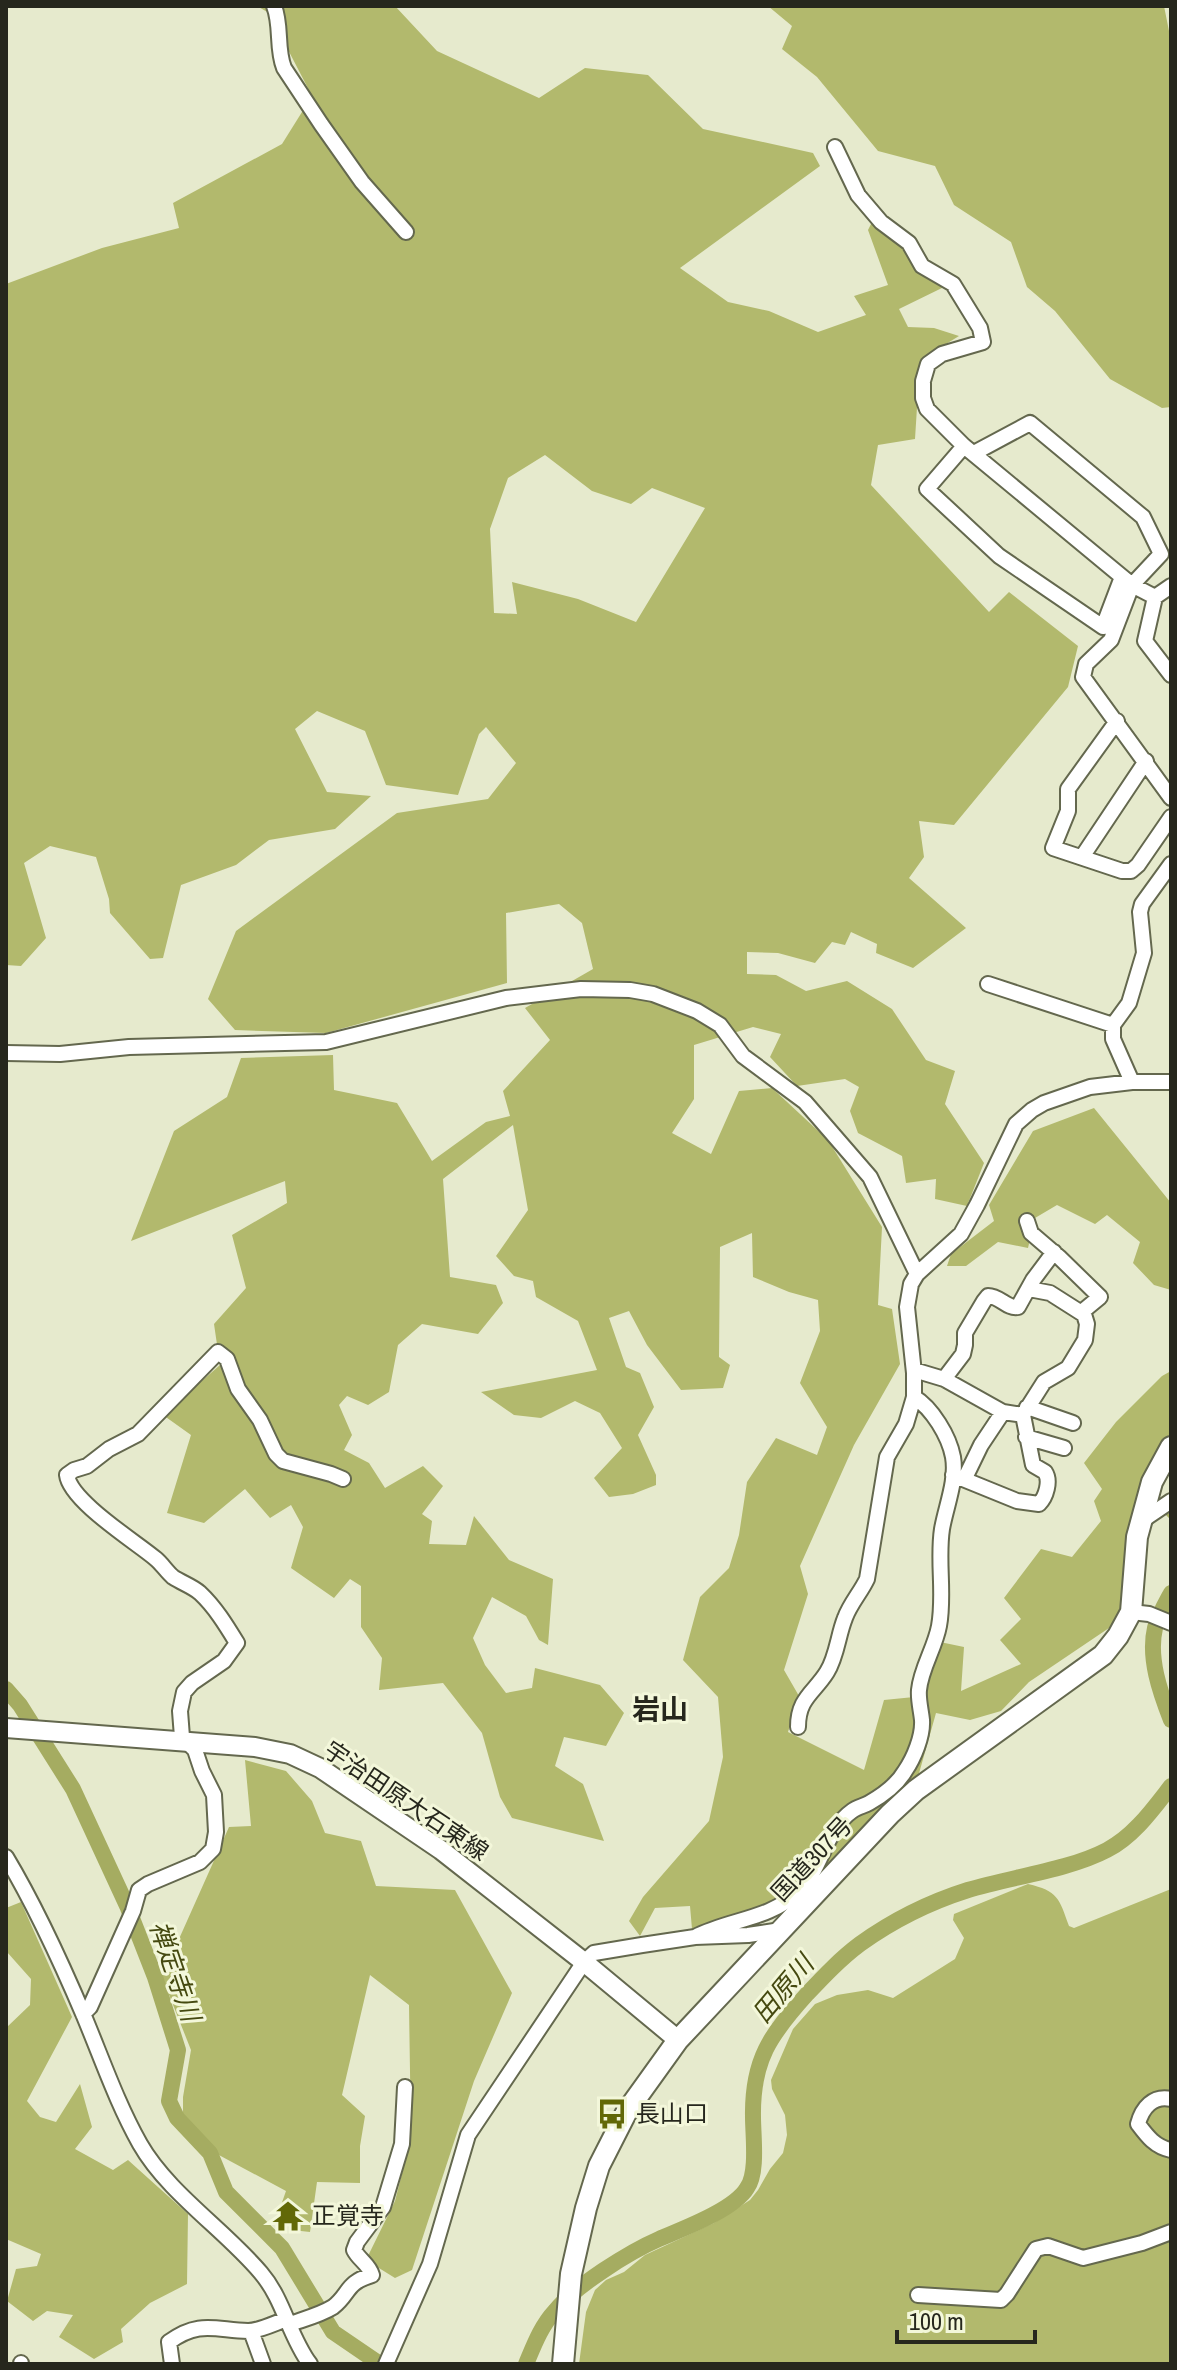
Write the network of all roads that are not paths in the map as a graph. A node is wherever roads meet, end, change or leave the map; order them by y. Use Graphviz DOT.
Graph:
graph roads {
  1 [pos="274,6"];
  2 [pos="835,147"];
  3 [pos="406,232"];
  4 [pos="969,449"];
  5 [pos="1127,581"];
  6 [pos="1171,586"];
  7 [pos="1155,597"];
  8 [pos="1171,675"];
  9 [pos="1117,721"];
  10 [pos="1146,761"];
  11 [pos="1171,798"];
  12 [pos="1171,817"];
  13 [pos="1082,857"];
  14 [pos="1171,864"];
  15 [pos="988,984"];
  16 [pos="1113,1025"];
  17 [pos="6,1053"];
  18 [pos="1132,1082"];
  19 [pos="1171,1082"];
  20 [pos="1027,1221"];
  21 [pos="1054,1252"];
  22 [pos="917,1274"];
  23 [pos="1029,1289"];
  24 [pos="1083,1314"];
  25 [pos="914,1370"];
  26 [pos="944,1379"];
  27 [pos="914,1397"];
  28 [pos="1025,1411"];
  29 [pos="1003,1412"];
  30 [pos="1073,1423"];
  31 [pos="1026,1437"];
  32 [pos="1171,1447"];
  33 [pos="1064,1448"];
  34 [pos="959,1476"];
  35 [pos="343,1479"];
  36 [pos="1158,1509"];
  37 [pos="1140,1613"];
  38 [pos="1171,1623"];
  39 [pos="798,1727"];
  40 [pos="14,1729"];
  41 [pos="187,1742"];
  42 [pos="6,1857"];
  43 [pos="781,1930"];
  44 [pos="695,1937"];
  45 [pos="584,1962"];
  46 [pos="83,2014"];
  47 [pos="678,2040"];
  48 [pos="405,2087"];
  49 [pos="1171,2099"];
  50 [pos="1171,2150"];
  51 [pos="1171,2232"];
  52 [pos="918,2295"];
  53 [pos="290,2324"];
  54 [pos="251,2331"];
  55 [pos="388,2359"];
  56 [pos="172,2364"];
  57 [pos="263,2364"];
  58 [pos="310,2364"];
  59 [pos="563,2364"];
  1 -- 3 [label="street"];
  2 -- 4 [label="street"];
  4 -- 5 [label="street"];
  4 -- 5 [label="street"];
  4 -- 5 [label="street"];
  5 -- 7 [label="street"];
  5 -- 9 [label="street"];
  6 -- 7 [label="street"];
  7 -- 8 [label="street"];
  9 -- 10 [label="street"];
  9 -- 13 [label="street"];
  10 -- 11 [label="street"];
  10 -- 13 [label="street"];
  12 -- 13 [label="street"];
  14 -- 16 [label="street"];
  15 -- 16 [label="street"];
  16 -- 18 [label="street"];
  17 -- 22 [label="street"];
  18 -- 19 [label="street"];
  18 -- 22 [label="street"];
  20 -- 21 [label="street"];
  21 -- 23 [label="street"];
  21 -- 24 [label="street"];
  22 -- 25 [label="street"];
  23 -- 24 [label="street"];
  23 -- 26 [label="street"];
  24 -- 28 [label="street"];
  25 -- 26 [label="street"];
  25 -- 27 [label="street"];
  26 -- 29 [label="street"];
  27 -- 34 [label="street"];
  27 -- 39 [label="street"];
  28 -- 29 [label="street"];
  28 -- 30 [label="street"];
  28 -- 31 [label="street"];
  29 -- 34 [label="street"];
  31 -- 33 [label="street"];
  31 -- 34 [label="street"];
  32 -- 36 [label="highway, 国道307号"];
  34 -- 44 [label="street"];
  35 -- 41 [label="street"];
  36 -- 37 [label="highway, 国道307号"];
  37 -- 38 [label="street"];
  37 -- 43 [label="highway, 国道307号"];
  40 -- 41 [label="main road, 宇治田原大石東線"];
  41 -- 45 [label="main road, 宇治田原大石東線"];
  41 -- 46 [label="street"];
  42 -- 46 [label="street"];
  43 -- 44 [label="street"];
  43 -- 47 [label="highway, 国道307号"];
  44 -- 45 [label="street"];
  45 -- 47 [label="main road, 宇治田原大石東線"];
  45 -- 55 [label="street"];
  46 -- 53 [label="street"];
  47 -- 59 [label="highway, 国道307号"];
  48 -- 53 [label="street"];
  49 -- 50 [label="street"];
  51 -- 52 [label="street"];
  53 -- 54 [label="street"];
  53 -- 58 [label="street"];
  54 -- 56 [label="street"];
  54 -- 57 [label="street"];
}
